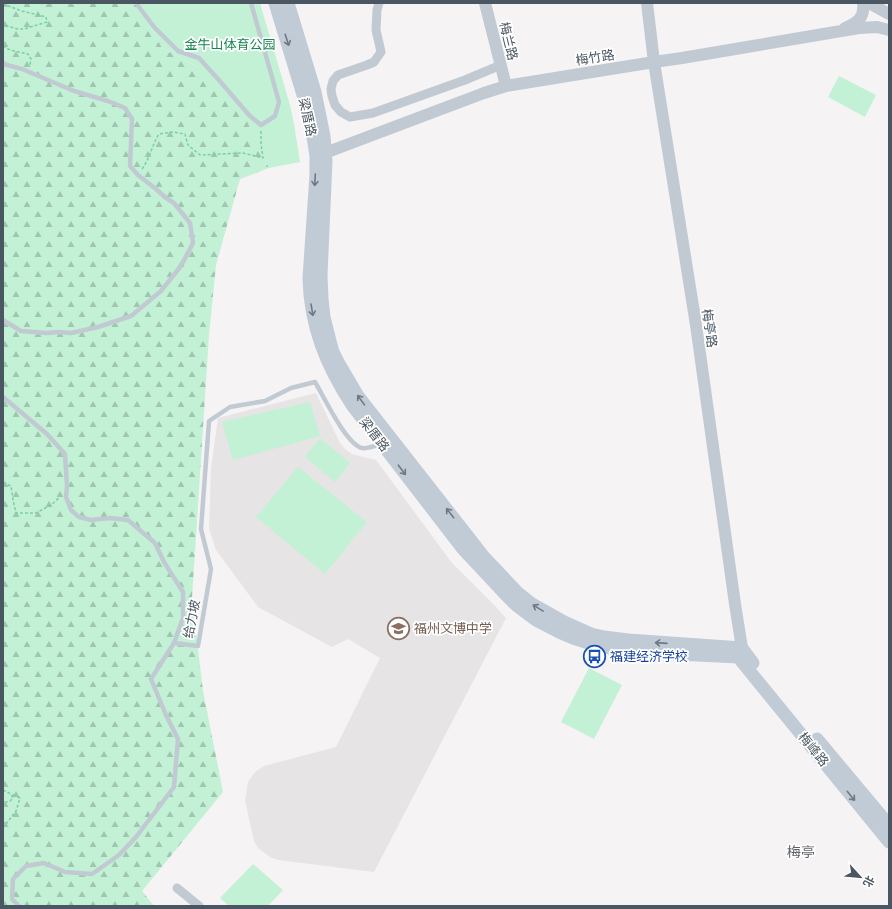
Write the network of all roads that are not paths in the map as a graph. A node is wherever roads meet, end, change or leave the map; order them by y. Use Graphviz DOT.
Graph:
graph roads {
  1 [pos="136,3"];
  2 [pos="251,3"];
  3 [pos="275,3"];
  4 [pos="288,3"];
  5 [pos="379,3"];
  6 [pos="485,3"];
  7 [pos="647,3"];
  8 [pos="863,3"];
  9 [pos="869,3"];
  10 [pos="889,14"];
  11 [pos="889,30"];
  12 [pos="839,32"];
  13 [pos="654,62"];
  14 [pos="3,64"];
  15 [pos="501,65"];
  16 [pos="506,86"];
  17 [pos="321,154"];
  18 [pos="3,320"];
  19 [pos="3,397"];
  20 [pos="383,444"];
  21 [pos="174,643"];
  22 [pos="740,653"];
  23 [pos="889,825"];
  24 [pos="889,842"];
  25 [pos="177,888"];
  26 [pos="19,906"];
  27 [pos="199,906"];
  1 -- 2 [label="lane"];
  3 -- 17 [label="main road, 梁厝路, one-way"];
  4 -- 17 [label="main road, 梁厝路"];
  5 -- 15 [label="street"];
  6 -- 15 [label="street, 梅兰路"];
  7 -- 13 [label="street, 梅亭路"];
  8 -- 12 [label="street"];
  9 -- 10 [label="street"];
  11 -- 12 [label="street, 梅竹路"];
  12 -- 13 [label="street, 梅竹路"];
  13 -- 16 [label="street, 梅竹路"];
  13 -- 22 [label="street, 梅亭路"];
  14 -- 18 [label="lane"];
  15 -- 16 [label="street, 梅兰路"];
  16 -- 17 [label="street, 梅竹路"];
  17 -- 20 [label="main road, 梁厝路, one-way"];
  22 -- 17 [label="main road, 梁厝路, one-way"];
  19 -- 21 [label="lane"];
  20 -- 21 [label="lane, 给力坡"];
  20 -- 22 [label="main road, 梁厝路, one-way"];
  21 -- 26 [label="lane, 给力坡"];
  22 -- 23 [label="main road, 梅峰路"];
  22 -- 24 [label="main road, 梅峰路, one-way"];
  25 -- 27 [label="street"];
}
